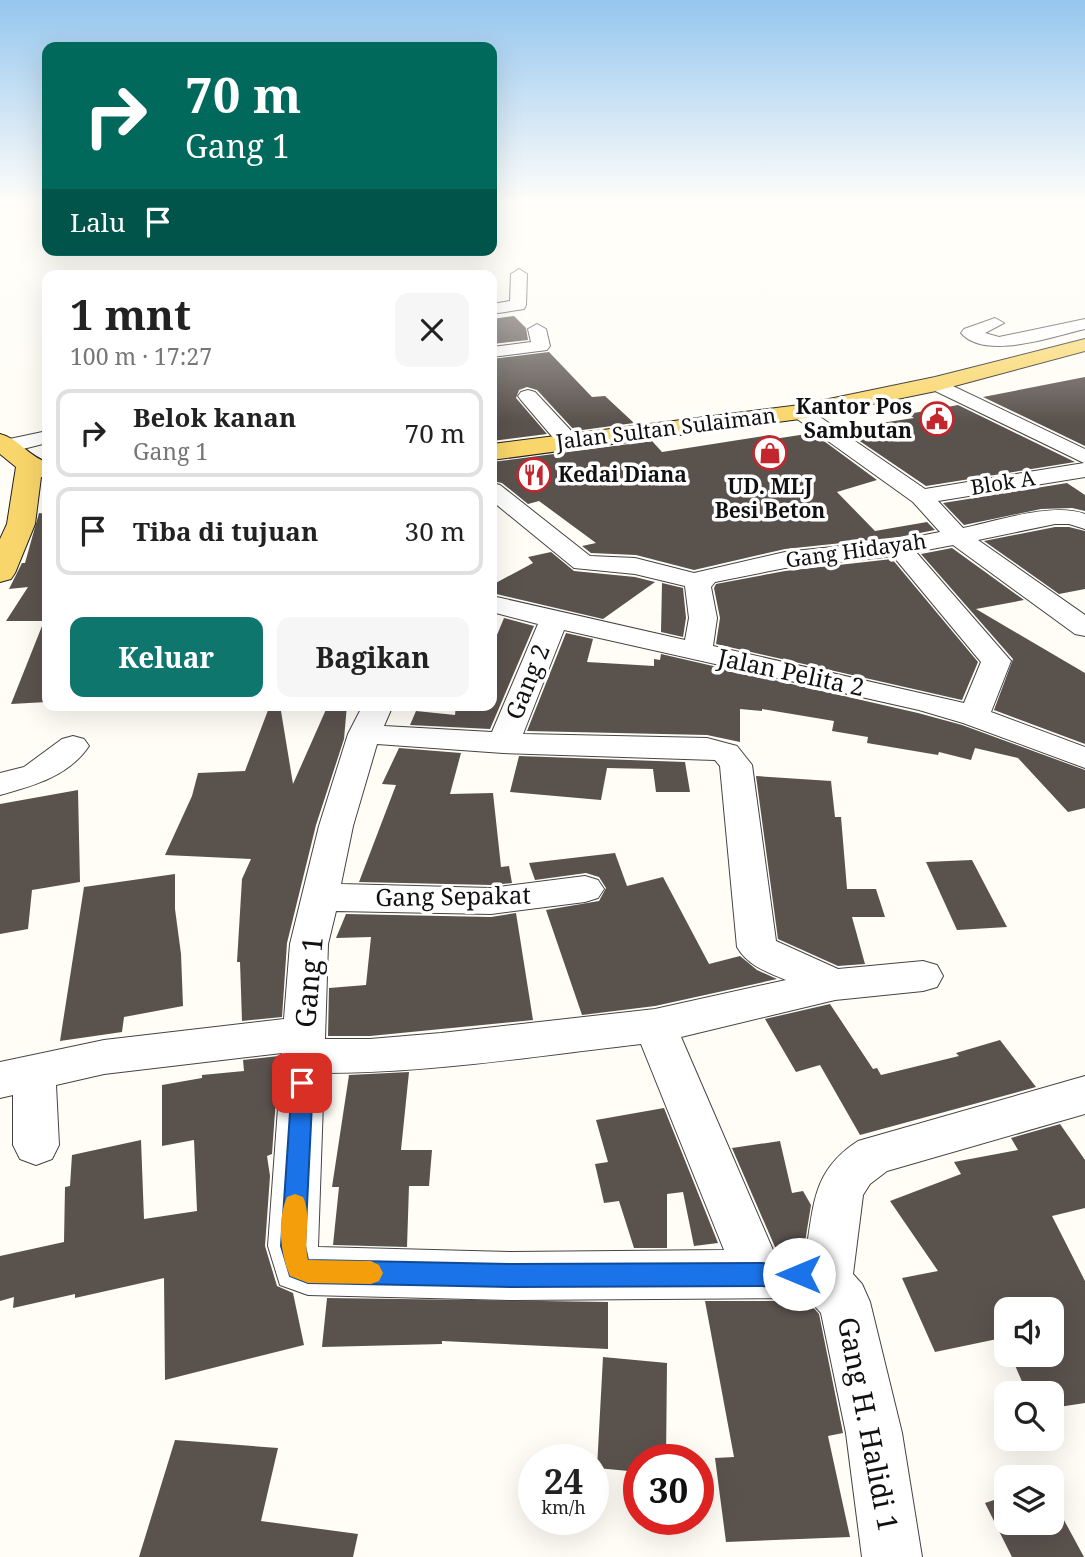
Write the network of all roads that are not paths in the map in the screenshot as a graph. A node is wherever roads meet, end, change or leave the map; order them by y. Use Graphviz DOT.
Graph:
graph roads {
  1 [pos="519,277"];
  2 [pos="497,309"];
  3 [pos="995,323"];
  4 [pos="537,330"];
  5 [pos="1085,340"];
  6 [pos="497,351"];
  7 [pos="936,384"];
  8 [pos="528,396"];
  9 [pos="800,412"];
  10 [pos="42,438"];
  11 [pos="569,442"];
  12 [pos="3,444"];
  13 [pos="497,451"];
  14 [pos="1085,457"];
  15 [pos="38,468"];
  16 [pos="1085,470"];
  17 [pos="497,494"];
  18 [pos="921,497"];
  19 [pos="36,504"];
  20 [pos="1085,522"];
  21 [pos="957,536"];
  22 [pos="899,548"];
  23 [pos="1,570"];
  24 [pos="700,582"];
  25 [pos="497,605"];
  26 [pos="554,620"];
  27 [pos="1085,628"];
  28 [pos="698,652"];
  29 [pos="974,716"];
  30 [pos="371,720"];
  31 [pos="503,743"];
  32 [pos="73,746"];
  33 [pos="1085,758"];
  34 [pos="0,784"];
  35 [pos="585,889"];
  36 [pos="320,897"];
  37 [pos="923,976"];
  38 [pos="835,985"];
  39 [pos="655,1026"];
  40 [pos="304,1045"];
  41 [pos="17,1076"];
  42 [pos="1085,1095"];
  43 [pos="36,1145"];
  44 [pos="759,1275"];
  45 [pos="827,1282"];
  46 [pos="892,1557"];
  1 -- 2 [label="street"];
  3 -- 5 [label="street"];
  4 -- 6 [label="street"];
  5 -- 7 [label="main road, Jalan Sultan Sulaiman"];
  7 -- 9 [label="main road, Jalan Sultan Sulaiman"];
  7 -- 14 [label="street"];
  8 -- 11 [label="street"];
  9 -- 11 [label="main road, Jalan Sultan Sulaiman"];
  9 -- 18 [label="street"];
  10 -- 12 [label="street"];
  11 -- 13 [label="main road, Jalan Sultan Sulaiman"];
  12 -- 15 [label="main road"];
  15 -- 19 [label="main road"];
  16 -- 18 [label="street, Blok A"];
  17 -- 24 [label="street"];
  18 -- 21 [label="street"];
  19 -- 23 [label="main road"];
  20 -- 21 [label="street, Gang Hidayah"];
  21 -- 22 [label="street, Gang Hidayah"];
  21 -- 27 [label="street"];
  22 -- 24 [label="street, Gang Hidayah"];
  22 -- 29 [label="street"];
  24 -- 28 [label="street"];
  25 -- 26 [label="street, Jalan Pelita 2"];
  26 -- 28 [label="street, Jalan Pelita 2"];
  26 -- 31 [label="street, Gang 2"];
  28 -- 29 [label="street, Jalan Pelita 2"];
  29 -- 33 [label="street, Jalan Pelita 2"];
  30 -- 31 [label="street"];
  30 -- 36 [label="street, Gang 1"];
  31 -- 38 [label="street"];
  32 -- 34 [label="street"];
  35 -- 36 [label="street, Gang Sepakat"];
  36 -- 40 [label="street, Gang 1"];
  37 -- 38 [label="street"];
  38 -- 39 [label="street"];
  39 -- 40 [label="street"];
  39 -- 44 [label="street"];
  40 -- 41 [label="street"];
  40 -- 44 [label="street, Gang 1"];
  41 -- 43 [label="street"];
  42 -- 45 [label="street"];
  44 -- 45 [label="street"];
  45 -- 46 [label="street, Gang H. Halidi 1"];
}
